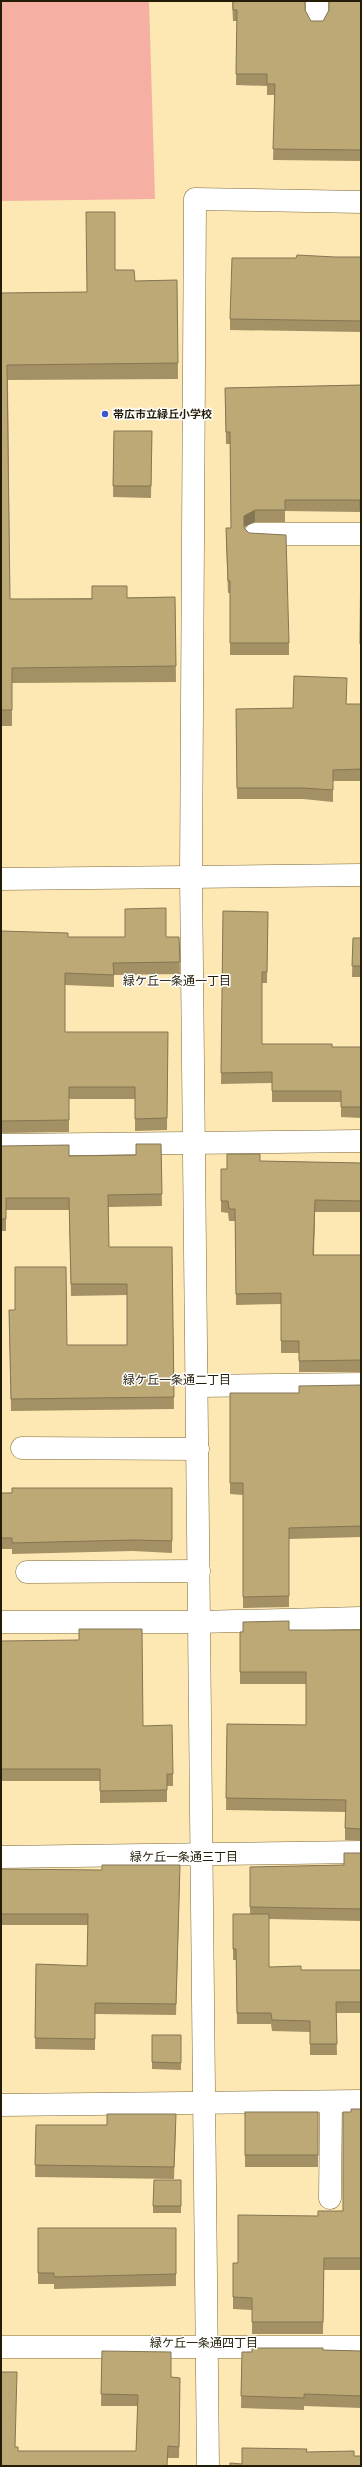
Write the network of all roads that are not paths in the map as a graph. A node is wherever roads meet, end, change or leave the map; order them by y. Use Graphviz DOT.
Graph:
graph roads {
  1 [pos="361,202"];
  2 [pos="255,534"];
  3 [pos="361,534"];
  4 [pos="361,874"];
  5 [pos="191,876"];
  6 [pos="1,879"];
  7 [pos="361,1141"];
  8 [pos="194,1142"];
  9 [pos="1,1145"];
  10 [pos="361,1384"];
  11 [pos="197,1386"];
  12 [pos="22,1448"];
  13 [pos="198,1449"];
  14 [pos="199,1571"];
  15 [pos="27,1572"];
  16 [pos="361,1618"];
  17 [pos="1,1622"];
  18 [pos="199,1622"];
  19 [pos="361,1852"];
  20 [pos="202,1854"];
  21 [pos="1,1857"];
  22 [pos="361,2101"];
  23 [pos="331,2102"];
  24 [pos="1,2104"];
  25 [pos="204,2104"];
  26 [pos="330,2198"];
  27 [pos="1,2347"];
  28 [pos="207,2347"];
  29 [pos="361,2347"];
  30 [pos="208,2466"];
  1 -- 5 [label="street"];
  2 -- 3 [label="street"];
  4 -- 5 [label="street"];
  5 -- 6 [label="street"];
  5 -- 8 [label="street"];
  7 -- 8 [label="street"];
  8 -- 9 [label="street"];
  8 -- 11 [label="street"];
  10 -- 11 [label="street"];
  11 -- 13 [label="street"];
  12 -- 13 [label="street"];
  13 -- 14 [label="street"];
  14 -- 15 [label="street"];
  14 -- 18 [label="street"];
  16 -- 18 [label="street"];
  17 -- 18 [label="street"];
  18 -- 20 [label="street"];
  19 -- 20 [label="street"];
  20 -- 21 [label="street"];
  20 -- 25 [label="street"];
  22 -- 23 [label="street"];
  23 -- 25 [label="street"];
  23 -- 26 [label="street"];
  24 -- 25 [label="street"];
  25 -- 28 [label="street"];
  27 -- 28 [label="street"];
  28 -- 29 [label="street"];
  28 -- 30 [label="street"];
}
